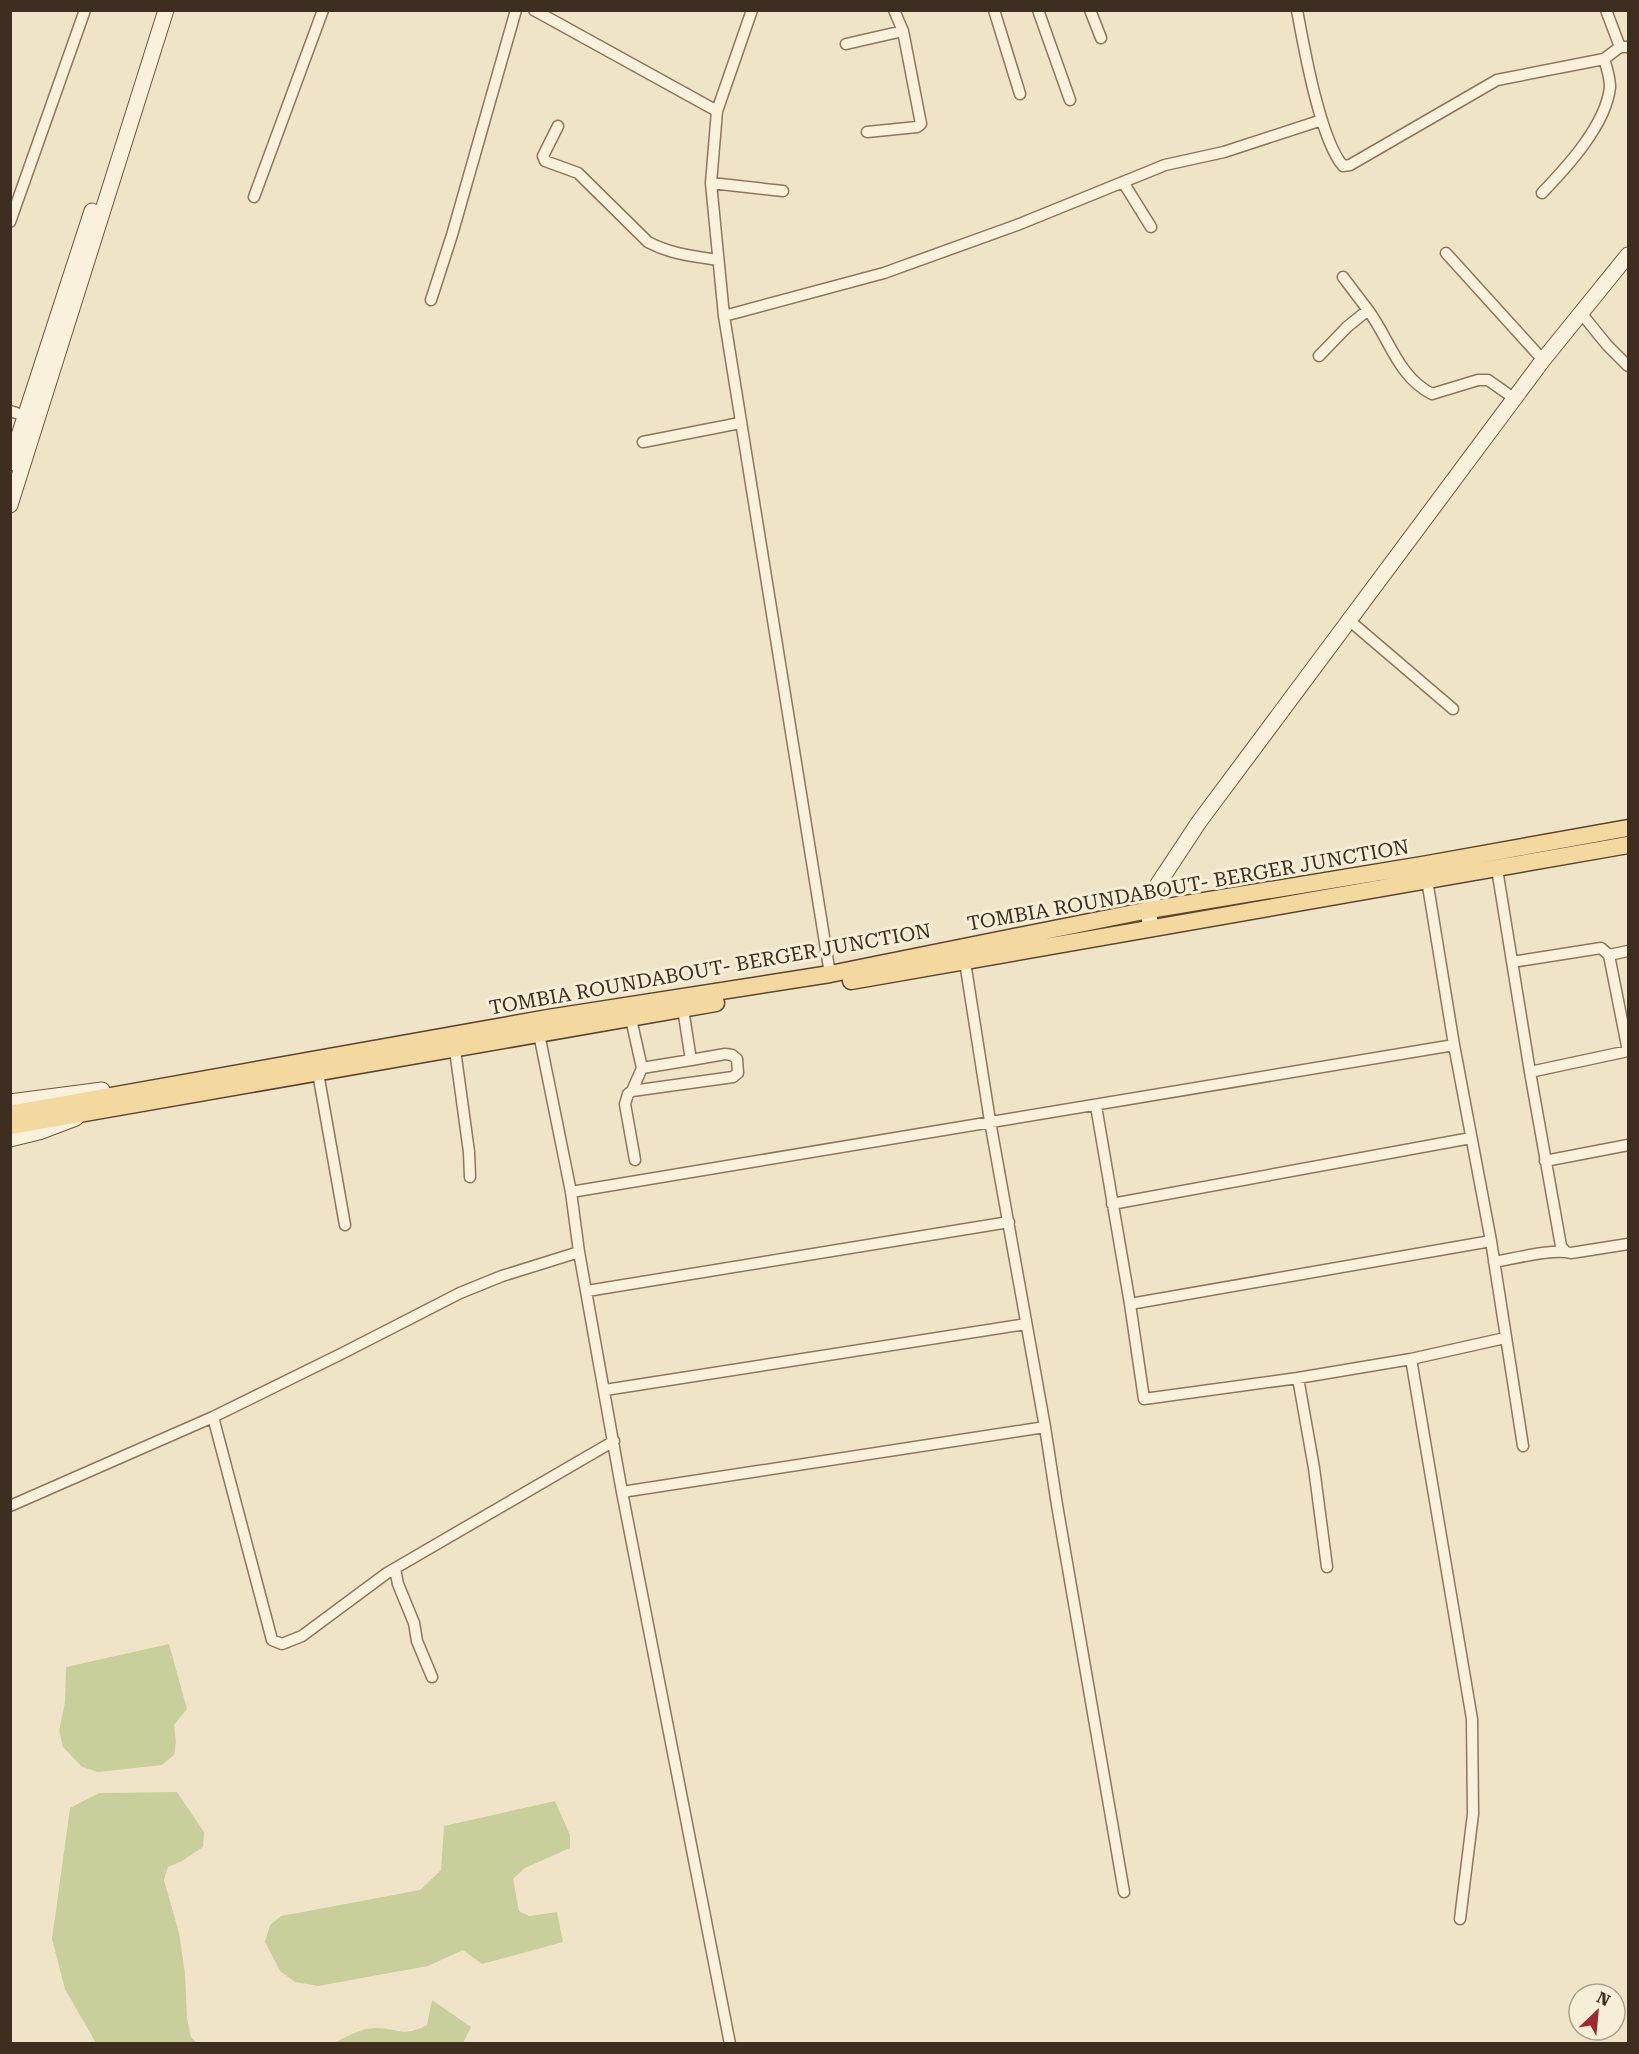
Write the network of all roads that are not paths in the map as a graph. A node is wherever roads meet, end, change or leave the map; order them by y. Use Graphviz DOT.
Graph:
graph roads {
  1 [pos="85,10"];
  2 [pos="156,10"];
  3 [pos="166,10"];
  4 [pos="323,10"];
  5 [pos="516,10"];
  6 [pos="534,10"];
  7 [pos="752,10"];
  8 [pos="894,10"];
  9 [pos="994,10"];
  10 [pos="1038,10"];
  11 [pos="1090,10"];
  12 [pos="1297,10"];
  13 [pos="1606,10"];
  14 [pos="903,31"];
  15 [pos="1101,38"];
  16 [pos="846,45"];
  17 [pos="1624,47"];
  18 [pos="1604,59"];
  19 [pos="1020,94"];
  20 [pos="1070,100"];
  21 [pos="717,111"];
  22 [pos="1322,120"];
  23 [pos="558,126"];
  24 [pos="867,132"];
  25 [pos="1123,182"];
  26 [pos="711,183"];
  27 [pos="783,191"];
  28 [pos="1542,193"];
  29 [pos="254,197"];
  30 [pos="10,222"];
  31 [pos="1151,227"];
  32 [pos="1446,254"];
  33 [pos="1629,255"];
  34 [pos="718,260"];
  35 [pos="1343,277"];
  36 [pos="431,300"];
  37 [pos="1368,310"];
  38 [pos="1581,313"];
  39 [pos="724,315"];
  40 [pos="1318,356"];
  41 [pos="1543,360"];
  42 [pos="1629,366"];
  43 [pos="1515,399"];
  44 [pos="10,411"];
  45 [pos="26,416"];
  46 [pos="740,423"];
  47 [pos="643,442"];
  48 [pos="10,463"];
  49 [pos="10,506"];
  50 [pos="1350,621"];
  51 [pos="1453,709"];
  52 [pos="1629,828"];
  53 [pos="1629,845"];
  54 [pos="1497,869"];
  55 [pos="1427,880"];
  56 [pos="1149,910"];
  57 [pos="1150,928"];
  58 [pos="1629,951"];
  59 [pos="1609,954"];
  60 [pos="965,962"];
  61 [pos="1512,962"];
  62 [pos="831,974"];
  63 [pos="683,1009"];
  64 [pos="631,1019"];
  65 [pos="538,1027"];
  66 [pos="1454,1045"];
  67 [pos="455,1050"];
  68 [pos="1628,1051"];
  69 [pos="691,1060"];
  70 [pos="642,1068"];
  71 [pos="1530,1072"];
  72 [pos="318,1073"];
  73 [pos="147,1090"];
  74 [pos="632,1091"];
  75 [pos="10,1102"];
  76 [pos="1096,1106"];
  77 [pos="86,1113"];
  78 [pos="10,1114"];
  79 [pos="990,1121"];
  80 [pos="10,1126"];
  81 [pos="1471,1138"];
  82 [pos="10,1139"];
  83 [pos="1629,1145"];
  84 [pos="635,1160"];
  85 [pos="1545,1161"];
  86 [pos="470,1177"];
  87 [pos="571,1192"];
  88 [pos="1112,1204"];
  89 [pos="1009,1222"];
  90 [pos="345,1225"];
  91 [pos="1491,1241"];
  92 [pos="1629,1244"];
  93 [pos="1565,1251"];
  94 [pos="579,1252"];
  95 [pos="1494,1262"];
  96 [pos="587,1291"];
  97 [pos="1130,1304"];
  98 [pos="1026,1324"];
  99 [pos="1505,1338"];
  100 [pos="1411,1359"];
  101 [pos="1298,1378"];
  102 [pos="605,1390"];
  103 [pos="213,1417"];
  104 [pos="1045,1427"];
  105 [pos="614,1441"];
  106 [pos="1523,1446"];
  107 [pos="622,1492"];
  108 [pos="10,1506"];
  109 [pos="1327,1567"];
  110 [pos="396,1569"];
  111 [pos="432,1677"];
  112 [pos="1124,1892"];
  113 [pos="1460,1919"];
  114 [pos="730,2043"];
  1 -- 30 [label="street"];
  2 -- 45 [label="street"];
  3 -- 49 [label="street"];
  4 -- 29 [label="street"];
  5 -- 36 [label="street"];
  6 -- 21 [label="street"];
  7 -- 21 [label="street"];
  8 -- 14 [label="street"];
  9 -- 19 [label="street"];
  10 -- 20 [label="street"];
  11 -- 15 [label="street"];
  12 -- 22 [label="street"];
  13 -- 17 [label="street"];
  14 -- 16 [label="street"];
  14 -- 24 [label="street"];
  17 -- 18 [label="street"];
  18 -- 22 [label="street"];
  18 -- 28 [label="street"];
  21 -- 26 [label="street"];
  22 -- 25 [label="street"];
  23 -- 34 [label="street"];
  25 -- 31 [label="street"];
  25 -- 39 [label="street"];
  26 -- 27 [label="street"];
  26 -- 34 [label="street"];
  32 -- 41 [label="street"];
  33 -- 38 [label="street"];
  34 -- 39 [label="street"];
  35 -- 37 [label="street"];
  37 -- 40 [label="street"];
  37 -- 43 [label="street"];
  38 -- 41 [label="street"];
  38 -- 42 [label="street"];
  39 -- 46 [label="street"];
  41 -- 43 [label="street"];
  43 -- 50 [label="street"];
  44 -- 45 [label="street"];
  45 -- 48 [label="street"];
  46 -- 47 [label="street"];
  46 -- 62 [label="street"];
  50 -- 51 [label="street"];
  50 -- 56 [label="street"];
  52 -- 56 [label="main road, TOMBIA ROUNDABOUT- BERGER JUNCTION"];
  53 -- 54 [label="main road, TOMBIA ROUNDABOUT- BERGER JUNCTION"];
  54 -- 55 [label="main road, TOMBIA ROUNDABOUT- BERGER JUNCTION"];
  54 -- 61 [label="street"];
  55 -- 57 [label="main road, TOMBIA ROUNDABOUT- BERGER JUNCTION"];
  55 -- 66 [label="street"];
  56 -- 57 [label="street"];
  56 -- 62 [label="main road, TOMBIA ROUNDABOUT- BERGER JUNCTION"];
  57 -- 60 [label="main road, TOMBIA ROUNDABOUT- BERGER JUNCTION"];
  58 -- 59 [label="street"];
  59 -- 61 [label="street"];
  59 -- 68 [label="street"];
  60 -- 63 [label="main road, TOMBIA ROUNDABOUT- BERGER JUNCTION"];
  60 -- 79 [label="street"];
  61 -- 71 [label="street"];
  62 -- 65 [label="main road, TOMBIA ROUNDABOUT- BERGER JUNCTION"];
  63 -- 64 [label="main road, TOMBIA ROUNDABOUT- BERGER JUNCTION"];
  63 -- 69 [label="street"];
  64 -- 65 [label="main road, TOMBIA ROUNDABOUT- BERGER JUNCTION"];
  64 -- 70 [label="street"];
  65 -- 67 [label="main road, TOMBIA ROUNDABOUT- BERGER JUNCTION"];
  65 -- 73 [label="main road, TOMBIA ROUNDABOUT- BERGER JUNCTION"];
  65 -- 87 [label="street"];
  66 -- 76 [label="street"];
  66 -- 81 [label="street"];
  67 -- 72 [label="main road, TOMBIA ROUNDABOUT- BERGER JUNCTION"];
  67 -- 86 [label="street"];
  68 -- 71 [label="street"];
  69 -- 70 [label="street"];
  69 -- 74 [label="street"];
  70 -- 74 [label="street"];
  71 -- 85 [label="street"];
  72 -- 77 [label="main road, TOMBIA ROUNDABOUT- BERGER JUNCTION"];
  72 -- 90 [label="street"];
  73 -- 75 [label="street"];
  73 -- 78 [label="main road, TOMBIA ROUNDABOUT- BERGER JUNCTION"];
  74 -- 84 [label="street"];
  76 -- 79 [label="street"];
  76 -- 88 [label="street"];
  77 -- 80 [label="main road, TOMBIA ROUNDABOUT- BERGER JUNCTION"];
  77 -- 82 [label="street"];
  79 -- 87 [label="street"];
  79 -- 89 [label="street"];
  81 -- 88 [label="street"];
  81 -- 91 [label="street"];
  83 -- 85 [label="street"];
  85 -- 93 [label="street"];
  87 -- 94 [label="street"];
  88 -- 97 [label="street"];
  89 -- 96 [label="street"];
  89 -- 98 [label="street"];
  91 -- 95 [label="street"];
  91 -- 97 [label="street"];
  92 -- 93 [label="street"];
  93 -- 95 [label="street"];
  94 -- 96 [label="street"];
  94 -- 103 [label="street"];
  95 -- 99 [label="street"];
  96 -- 102 [label="street"];
  97 -- 101 [label="street"];
  98 -- 102 [label="street"];
  98 -- 104 [label="street"];
  99 -- 100 [label="street"];
  99 -- 106 [label="street"];
  100 -- 101 [label="street"];
  100 -- 113 [label="street"];
  101 -- 109 [label="street"];
  102 -- 105 [label="street"];
  103 -- 108 [label="street"];
  103 -- 110 [label="street"];
  104 -- 107 [label="street"];
  104 -- 112 [label="street"];
  105 -- 107 [label="street"];
  105 -- 110 [label="street"];
  107 -- 114 [label="street"];
  110 -- 111 [label="street"];
}
